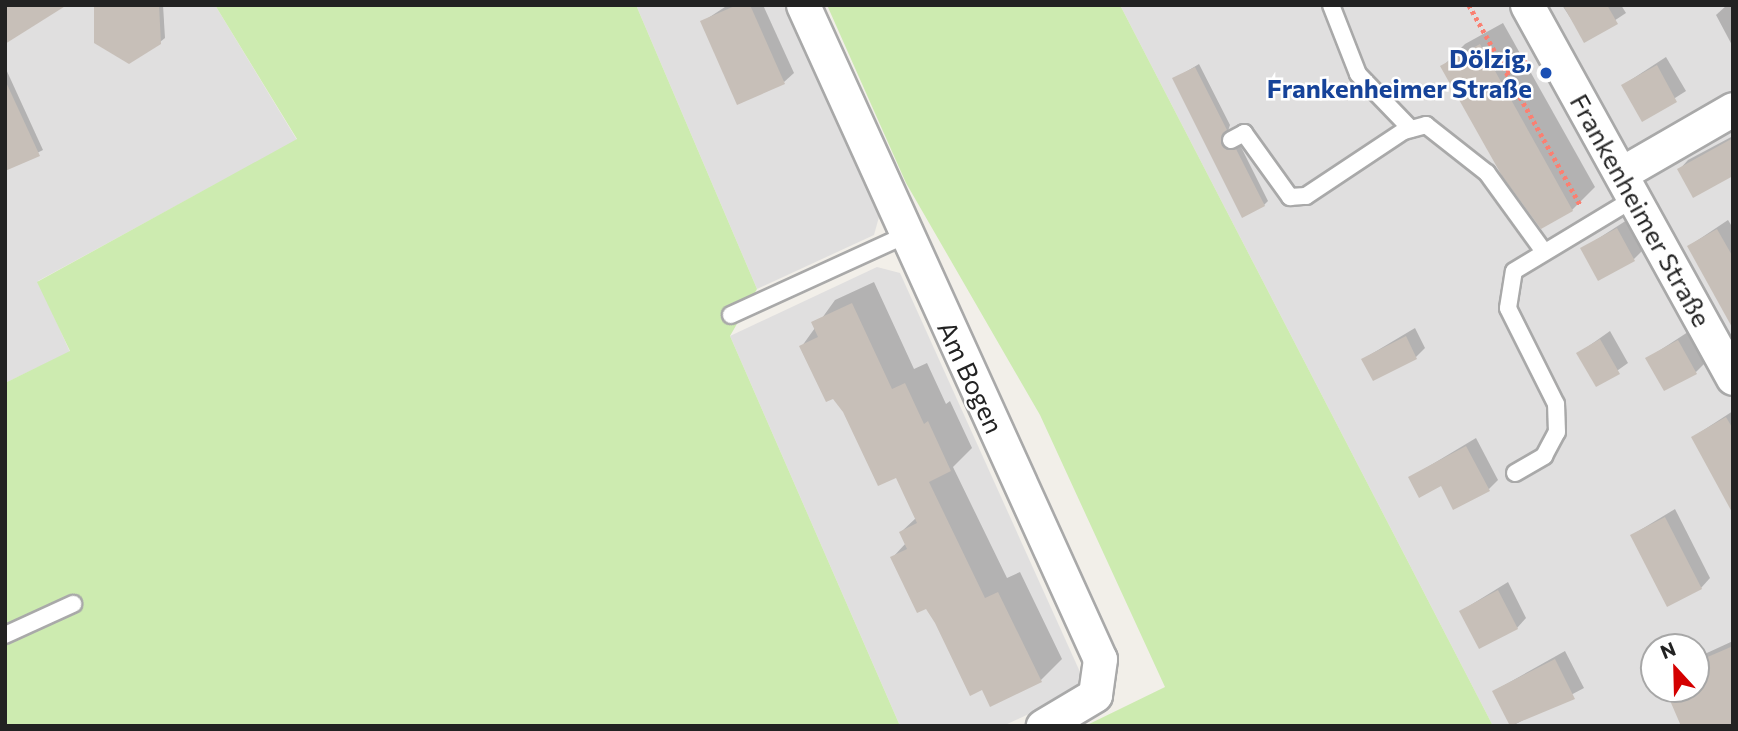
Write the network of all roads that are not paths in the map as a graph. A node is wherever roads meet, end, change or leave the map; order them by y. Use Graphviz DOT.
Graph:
graph roads {
  1 [pos="803,5"];
  2 [pos="1331,5"];
  3 [pos="1527,5"];
  4 [pos="1733,109"];
  5 [pos="1410,129"];
  6 [pos="1231,140"];
  7 [pos="1629,185"];
  8 [pos="906,236"];
  9 [pos="1542,249"];
  10 [pos="731,315"];
  11 [pos="1733,378"];
  12 [pos="1515,472"];
  13 [pos="73,604"];
  14 [pos="5,635"];
  15 [pos="1043,726"];
  1 -- 8 [label="street, Am Bogen"];
  2 -- 5 [label="lane"];
  3 -- 7 [label="street, Frankenheimer Straße"];
  4 -- 7 [label="street"];
  5 -- 6 [label="lane"];
  5 -- 9 [label="lane"];
  7 -- 9 [label="lane"];
  7 -- 11 [label="street, Frankenheimer Straße"];
  8 -- 10 [label="lane"];
  8 -- 15 [label="street, Am Bogen"];
  9 -- 12 [label="lane"];
  13 -- 14 [label="lane"];
}
